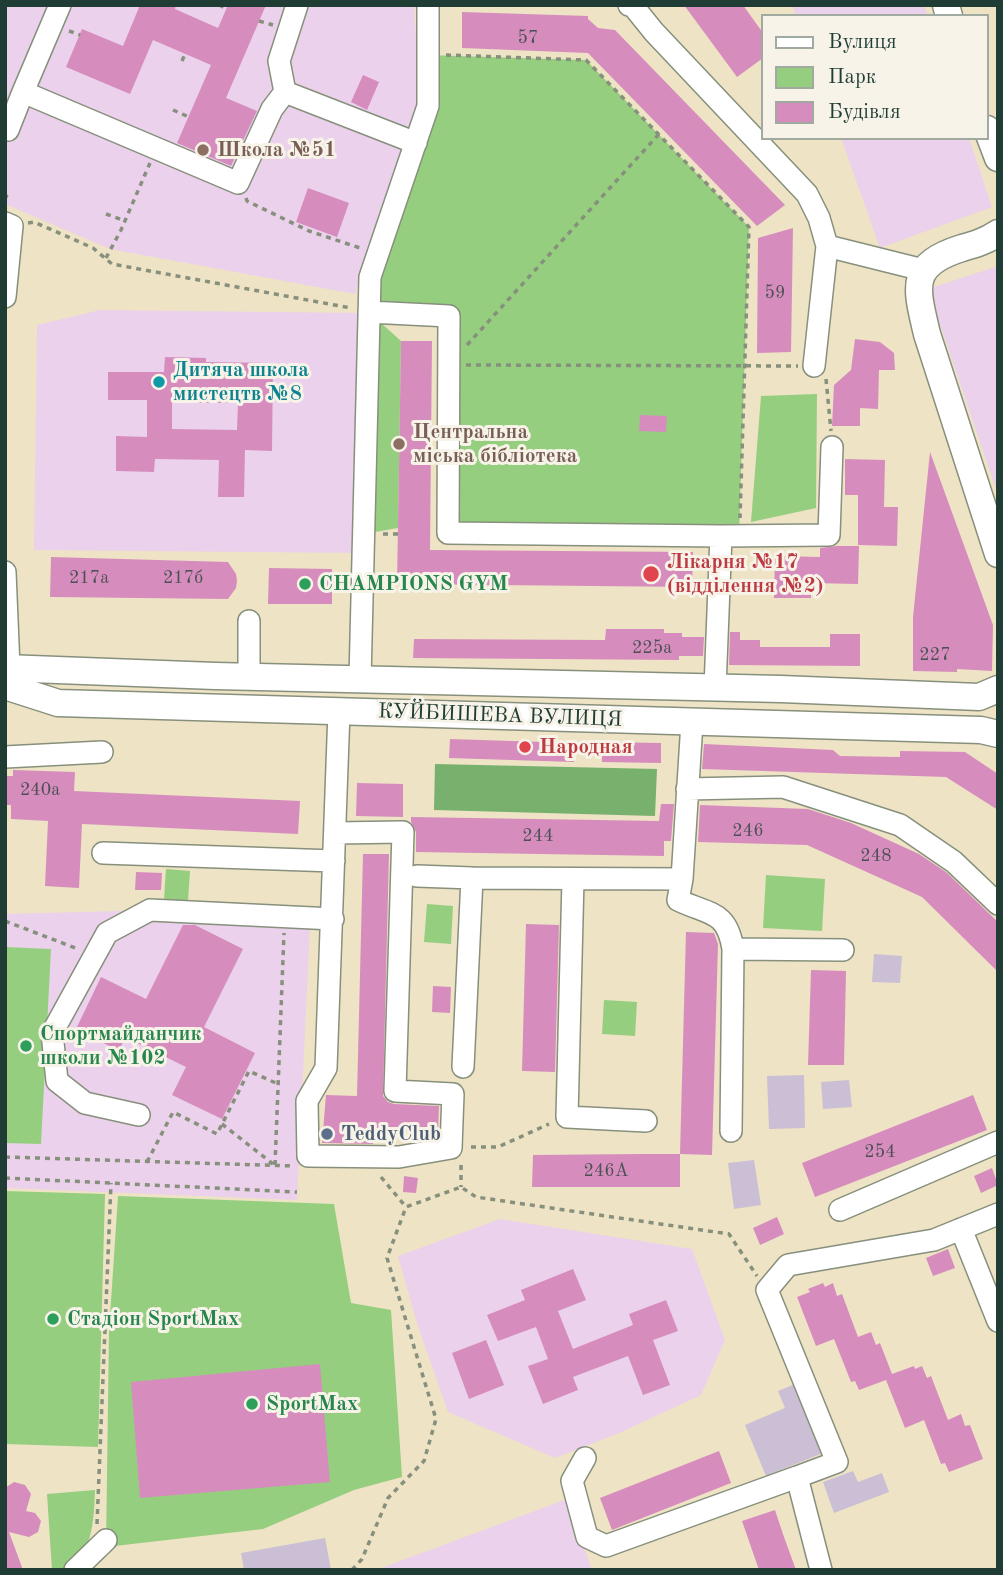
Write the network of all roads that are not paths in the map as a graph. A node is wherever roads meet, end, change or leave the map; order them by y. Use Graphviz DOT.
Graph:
graph roads {
  1 [pos="60,5"];
  2 [pos="296,5"];
  3 [pos="428,5"];
  4 [pos="633,6"];
  5 [pos="23,92"];
  6 [pos="285,92"];
  7 [pos="8,130"];
  8 [pos="989,134"];
  9 [pos="416,144"];
  10 [pos="998,158"];
  11 [pos="9,225"];
  12 [pos="993,239"];
  13 [pos="827,246"];
  14 [pos="923,270"];
  15 [pos="5,297"];
  16 [pos="369,312"];
  17 [pos="814,366"];
  18 [pos="832,447"];
  19 [pos="730,535"];
  20 [pos="998,554"];
  21 [pos="5,572"];
  22 [pos="249,621"];
  23 [pos="61,671"];
  24 [pos="7,674"];
  25 [pos="249,675"];
  26 [pos="360,679"];
  27 [pos="715,688"];
  28 [pos="988,693"];
  29 [pos="46,699"];
  30 [pos="339,711"];
  31 [pos="692,722"];
  32 [pos="989,732"];
  33 [pos="102,752"];
  34 [pos="5,757"];
  35 [pos="687,789"];
  36 [pos="335,833"];
  37 [pos="103,853"];
  38 [pos="334,861"];
  39 [pos="417,876"];
  40 [pos="472,878"];
  41 [pos="682,878"];
  42 [pos="573,879"];
  43 [pos="998,904"];
  44 [pos="332,919"];
  45 [pos="733,949"];
  46 [pos="843,950"];
  47 [pos="463,1067"];
  48 [pos="139,1115"];
  49 [pos="646,1121"];
  50 [pos="731,1131"];
  51 [pos="998,1142"];
  52 [pos="839,1210"];
  53 [pos="998,1214"];
  54 [pos="961,1230"];
  55 [pos="998,1321"];
  56 [pos="585,1458"];
  57 [pos="797,1477"];
  58 [pos="102,1533"];
  59 [pos="75,1570"];
  60 [pos="821,1570"];
  1 -- 5 [label="lane"];
  2 -- 6 [label="lane"];
  3 -- 9 [label="lane"];
  4 -- 13 [label="lane"];
  5 -- 6 [label="lane"];
  5 -- 7 [label="lane"];
  6 -- 9 [label="lane"];
  8 -- 10 [label="main road"];
  9 -- 16 [label="lane"];
  11 -- 15 [label="lane"];
  12 -- 14 [label="main road"];
  13 -- 14 [label="lane"];
  13 -- 17 [label="lane"];
  14 -- 20 [label="main road"];
  16 -- 19 [label="lane"];
  16 -- 26 [label="lane"];
  18 -- 19 [label="lane"];
  19 -- 27 [label="lane"];
  21 -- 24 [label="lane"];
  22 -- 25 [label="lane"];
  23 -- 24 [label="main road, КУЙБИШЕВА ВУЛИЦЯ"];
  23 -- 25 [label="main road, КУЙБИШЕВА ВУЛИЦЯ"];
  23 -- 29 [label="main road"];
  24 -- 29 [label="main road, КУЙБИШЕВА ВУЛИЦЯ"];
  25 -- 26 [label="main road, КУЙБИШЕВА ВУЛИЦЯ"];
  26 -- 27 [label="main road, КУЙБИШЕВА ВУЛИЦЯ"];
  27 -- 28 [label="main road, КУЙБИШЕВА ВУЛИЦЯ"];
  28 -- 32 [label="main road"];
  29 -- 30 [label="main road, КУЙБИШЕВА ВУЛИЦЯ"];
  30 -- 31 [label="main road, КУЙБИШЕВА ВУЛИЦЯ"];
  30 -- 36 [label="lane"];
  31 -- 32 [label="main road, КУЙБИШЕВА ВУЛИЦЯ"];
  31 -- 35 [label="lane"];
  33 -- 34 [label="lane"];
  35 -- 41 [label="lane"];
  35 -- 43 [label="lane"];
  36 -- 38 [label="lane"];
  36 -- 44 [label="lane"];
  37 -- 38 [label="lane"];
  38 -- 44 [label="lane"];
  39 -- 40 [label="lane"];
  40 -- 42 [label="lane"];
  40 -- 47 [label="lane"];
  41 -- 42 [label="lane"];
  41 -- 45 [label="lane"];
  42 -- 49 [label="lane"];
  44 -- 48 [label="lane"];
  45 -- 46 [label="lane"];
  45 -- 50 [label="lane"];
  51 -- 52 [label="lane"];
  53 -- 54 [label="lane"];
  54 -- 55 [label="lane"];
  54 -- 57 [label="lane"];
  56 -- 57 [label="lane"];
  57 -- 60 [label="lane"];
  58 -- 59 [label="lane"];
}
